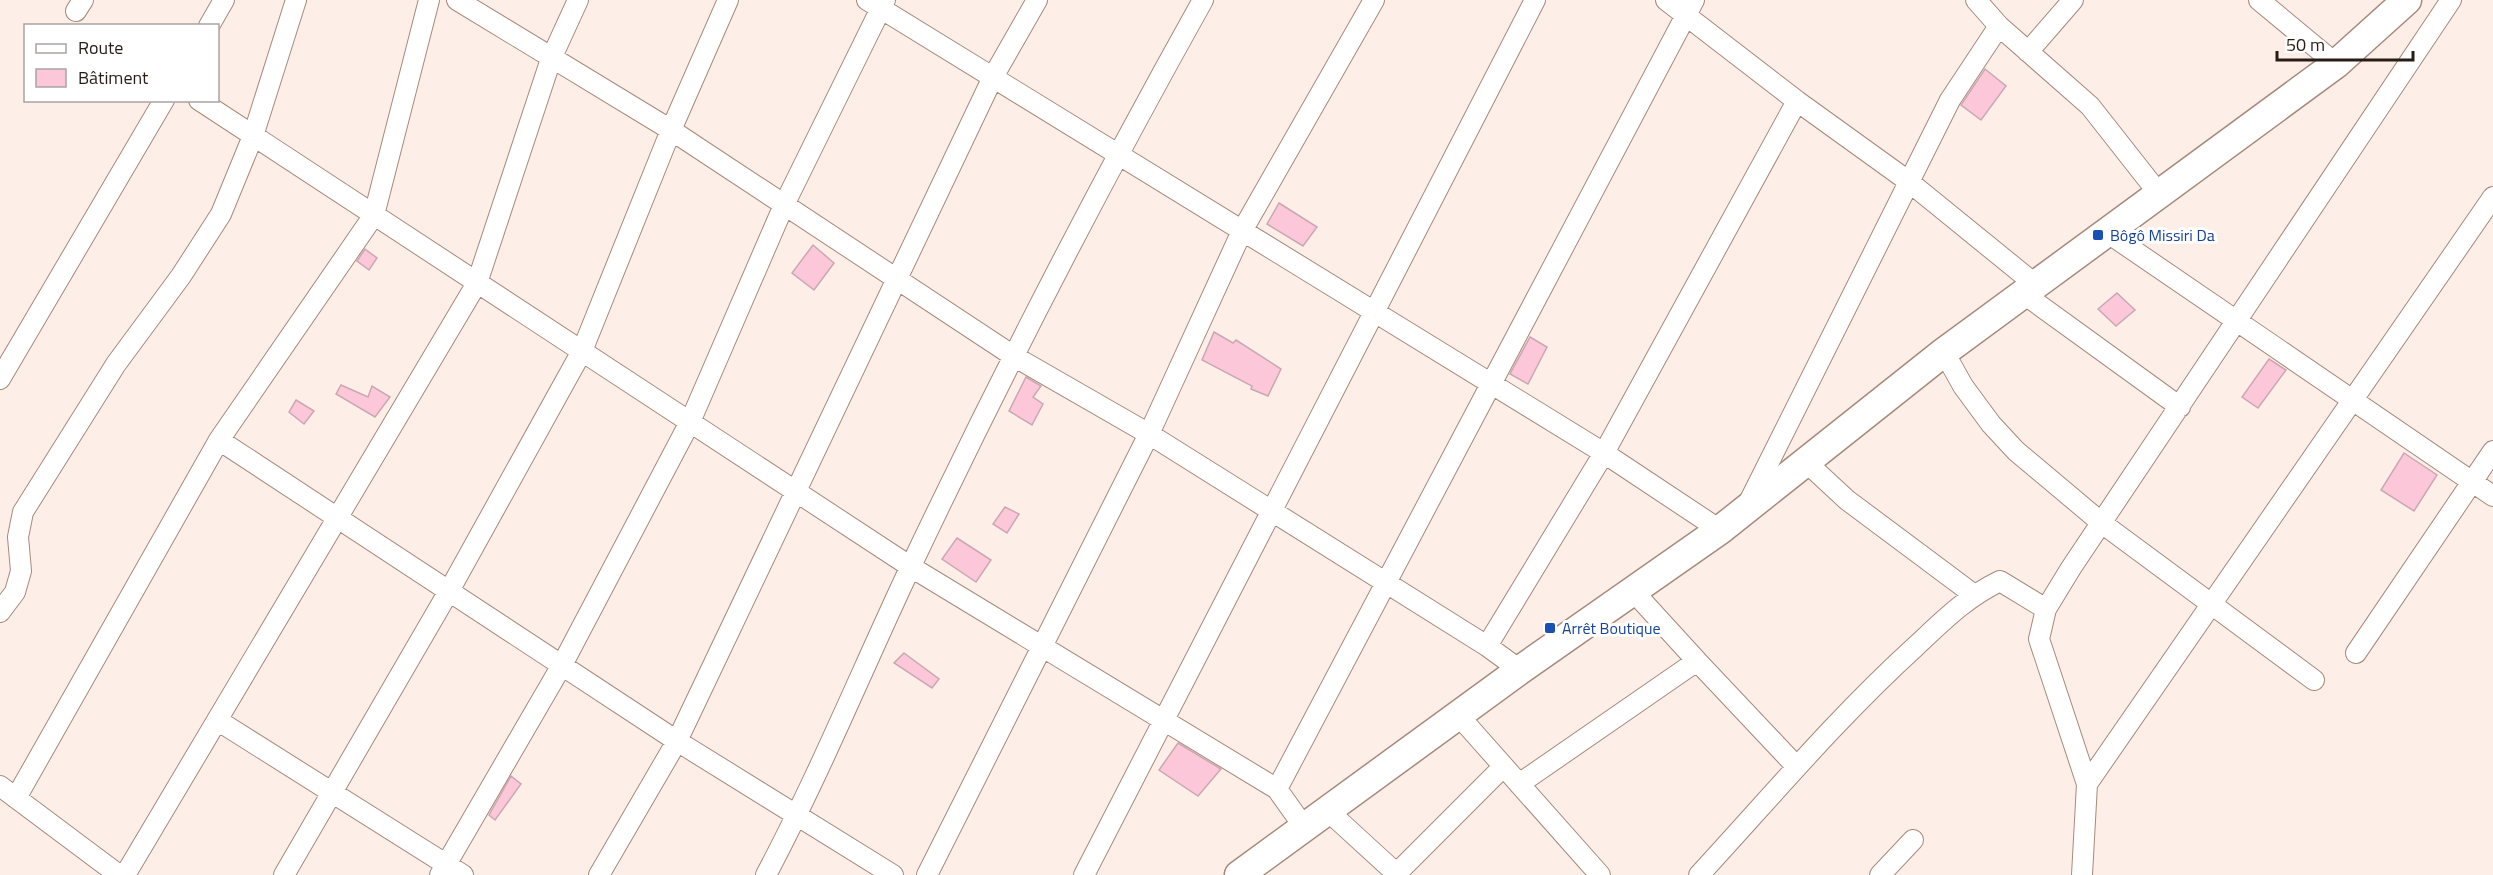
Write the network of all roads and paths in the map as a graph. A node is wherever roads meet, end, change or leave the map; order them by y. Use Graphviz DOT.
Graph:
graph roads {
  1 [pos="224,0"];
  2 [pos="296,0"];
  3 [pos="429,0"];
  4 [pos="457,0"];
  5 [pos="578,0"];
  6 [pos="728,0"];
  7 [pos="1036,0"];
  8 [pos="1203,0"];
  9 [pos="1374,0"];
  10 [pos="1535,0"];
  11 [pos="1666,0"];
  12 [pos="1976,0"];
  13 [pos="2073,0"];
  14 [pos="2259,0"];
  15 [pos="2407,0"];
  16 [pos="2451,0"];
  17 [pos="878,3"];
  18 [pos="1689,7"];
  19 [pos="209,24"];
  20 [pos="1999,26"];
  21 [pos="2028,52"];
  22 [pos="551,59"];
  23 [pos="2336,64"];
  24 [pos="993,77"];
  25 [pos="1797,101"];
  26 [pos="163,102"];
  27 [pos="202,102"];
  28 [pos="671,130"];
  29 [pos="253,136"];
  30 [pos="1117,154"];
  31 [pos="1908,182"];
  32 [pos="2160,195"];
  33 [pos="2493,197"];
  34 [pos="784,205"];
  35 [pos="374,215"];
  36 [pos="1242,231"];
  37 [pos="2108,233"];
  38 [pos="896,278"];
  39 [pos="477,283"];
  40 [pos="2030,290"];
  41 [pos="1374,312"];
  42 [pos="2238,321"];
  43 [pos="582,351"];
  44 [pos="1944,352"];
  45 [pos="1015,357"];
  46 [pos="0,379"];
  47 [pos="1490,384"];
  48 [pos="2354,400"];
  49 [pos="2180,407"];
  50 [pos="690,422"];
  51 [pos="1149,434"];
  52 [pos="219,440"];
  53 [pos="2493,452"];
  54 [pos="1604,453"];
  55 [pos="1806,462"];
  56 [pos="2472,482"];
  57 [pos="796,491"];
  58 [pos="2493,496"];
  59 [pos="1745,510"];
  60 [pos="1271,511"];
  61 [pos="337,518"];
  62 [pos="2103,524"];
  63 [pos="1720,530"];
  64 [pos="911,567"];
  65 [pos="1386,582"];
  66 [pos="449,591"];
  67 [pos="1634,591"];
  68 [pos="1973,594"];
  69 [pos="2212,606"];
  70 [pos="2046,609"];
  71 [pos="0,612"];
  72 [pos="1042,646"];
  73 [pos="1487,646"];
  74 [pos="2356,653"];
  75 [pos="1697,661"];
  76 [pos="562,665"];
  77 [pos="1520,670"];
  78 [pos="2314,680"];
  79 [pos="1459,716"];
  80 [pos="217,720"];
  81 [pos="1163,720"];
  82 [pos="677,741"];
  83 [pos="1796,766"];
  84 [pos="1502,768"];
  85 [pos="1519,784"];
  86 [pos="2087,784"];
  87 [pos="0,786"];
  88 [pos="1277,789"];
  89 [pos="332,793"];
  90 [pos="16,798"];
  91 [pos="1327,810"];
  92 [pos="798,815"];
  93 [pos="1304,827"];
  94 [pos="1913,840"];
  95 [pos="443,870"];
  96 [pos="1594,872"];
  97 [pos="1397,874"];
  98 [pos="119,875"];
  99 [pos="125,875"];
  100 [pos="284,875"];
  101 [pos="463,875"];
  102 [pos="599,875"];
  103 [pos="766,875"];
  104 [pos="894,875"];
  105 [pos="927,875"];
  106 [pos="1083,875"];
  107 [pos="1239,875"];
  108 [pos="1699,875"];
  109 [pos="1880,875"];
  110 [pos="2082,875"];
  1 -- 19 [label="street"];
  2 -- 29 [label="street"];
  3 -- 35 [label="street"];
  4 -- 22 [label="street"];
  5 -- 22 [label="street"];
  6 -- 28 [label="street"];
  7 -- 24 [label="street"];
  8 -- 30 [label="street"];
  9 -- 36 [label="street"];
  10 -- 41 [label="street"];
  11 -- 18 [label="street"];
  12 -- 20 [label="street"];
  13 -- 21 [label="street"];
  14 -- 23 [label="street"];
  15 -- 23 [label="main road"];
  16 -- 42 [label="street"];
  17 -- 24 [label="street"];
  17 -- 34 [label="street"];
  18 -- 25 [label="street"];
  18 -- 47 [label="street"];
  20 -- 21 [label="street"];
  20 -- 31 [label="street"];
  21 -- 32 [label="street"];
  22 -- 28 [label="street"];
  22 -- 39 [label="street"];
  23 -- 32 [label="main road"];
  24 -- 30 [label="street"];
  24 -- 38 [label="street"];
  25 -- 31 [label="street"];
  25 -- 54 [label="street"];
  26 -- 46 [label="street"];
  27 -- 29 [label="street"];
  28 -- 34 [label="street"];
  28 -- 43 [label="street"];
  29 -- 35 [label="street"];
  29 -- 71 [label="street"];
  30 -- 36 [label="street"];
  30 -- 45 [label="street"];
  31 -- 40 [label="street"];
  31 -- 59 [label="street"];
  32 -- 37 [label="main road"];
  33 -- 48 [label="street"];
  34 -- 38 [label="street"];
  34 -- 50 [label="street"];
  35 -- 39 [label="street"];
  35 -- 52 [label="street"];
  36 -- 41 [label="street"];
  36 -- 51 [label="street"];
  37 -- 40 [label="main road"];
  37 -- 42 [label="street"];
  38 -- 45 [label="street"];
  38 -- 57 [label="street"];
  39 -- 43 [label="street"];
  39 -- 61 [label="street"];
  40 -- 44 [label="main road"];
  40 -- 49 [label="street"];
  41 -- 47 [label="street"];
  41 -- 60 [label="street"];
  42 -- 48 [label="street"];
  42 -- 49 [label="street"];
  43 -- 50 [label="street"];
  43 -- 66 [label="street"];
  44 -- 55 [label="main road"];
  44 -- 62 [label="street"];
  45 -- 51 [label="street"];
  45 -- 64 [label="street"];
  47 -- 54 [label="street"];
  47 -- 65 [label="street"];
  48 -- 56 [label="street"];
  48 -- 69 [label="street"];
  49 -- 62 [label="street"];
  50 -- 57 [label="street"];
  50 -- 76 [label="street"];
  51 -- 60 [label="street"];
  51 -- 72 [label="street"];
  52 -- 61 [label="street"];
  52 -- 90 [label="street"];
  53 -- 56 [label="street"];
  54 -- 63 [label="street"];
  54 -- 73 [label="street"];
  55 -- 59 [label="main road"];
  55 -- 68 [label="street"];
  56 -- 58 [label="street"];
  56 -- 74 [label="street"];
  57 -- 64 [label="street"];
  57 -- 82 [label="street"];
  59 -- 63 [label="main road"];
  60 -- 65 [label="street"];
  60 -- 81 [label="street"];
  61 -- 66 [label="street"];
  61 -- 80 [label="street"];
  62 -- 69 [label="street"];
  62 -- 70 [label="street"];
  63 -- 67 [label="main road"];
  64 -- 72 [label="street"];
  64 -- 92 [label="street"];
  65 -- 73 [label="street"];
  65 -- 88 [label="street"];
  66 -- 76 [label="street"];
  66 -- 89 [label="street"];
  67 -- 75 [label="street"];
  67 -- 77 [label="main road"];
  68 -- 70 [label="street"];
  68 -- 83 [label="street"];
  69 -- 78 [label="street"];
  69 -- 86 [label="street"];
  70 -- 86 [label="street"];
  72 -- 81 [label="street"];
  72 -- 105 [label="street"];
  73 -- 77 [label="street"];
  75 -- 83 [label="street"];
  75 -- 85 [label="street"];
  76 -- 82 [label="street"];
  76 -- 95 [label="street"];
  77 -- 79 [label="main road"];
  79 -- 84 [label="street"];
  79 -- 91 [label="main road"];
  80 -- 89 [label="street"];
  80 -- 99 [label="street"];
  81 -- 88 [label="street"];
  81 -- 106 [label="street"];
  82 -- 92 [label="street"];
  82 -- 102 [label="street"];
  83 -- 108 [label="street"];
  84 -- 85 [label="street"];
  84 -- 97 [label="street"];
  85 -- 96 [label="street"];
  86 -- 110 [label="street"];
  87 -- 90 [label="street"];
  88 -- 93 [label="street"];
  89 -- 95 [label="street"];
  89 -- 100 [label="street"];
  90 -- 98 [label="street"];
  91 -- 93 [label="main road"];
  91 -- 97 [label="street"];
  92 -- 103 [label="street"];
  92 -- 104 [label="street"];
  93 -- 107 [label="main road"];
  94 -- 109 [label="street"];
  95 -- 101 [label="street"];
}
